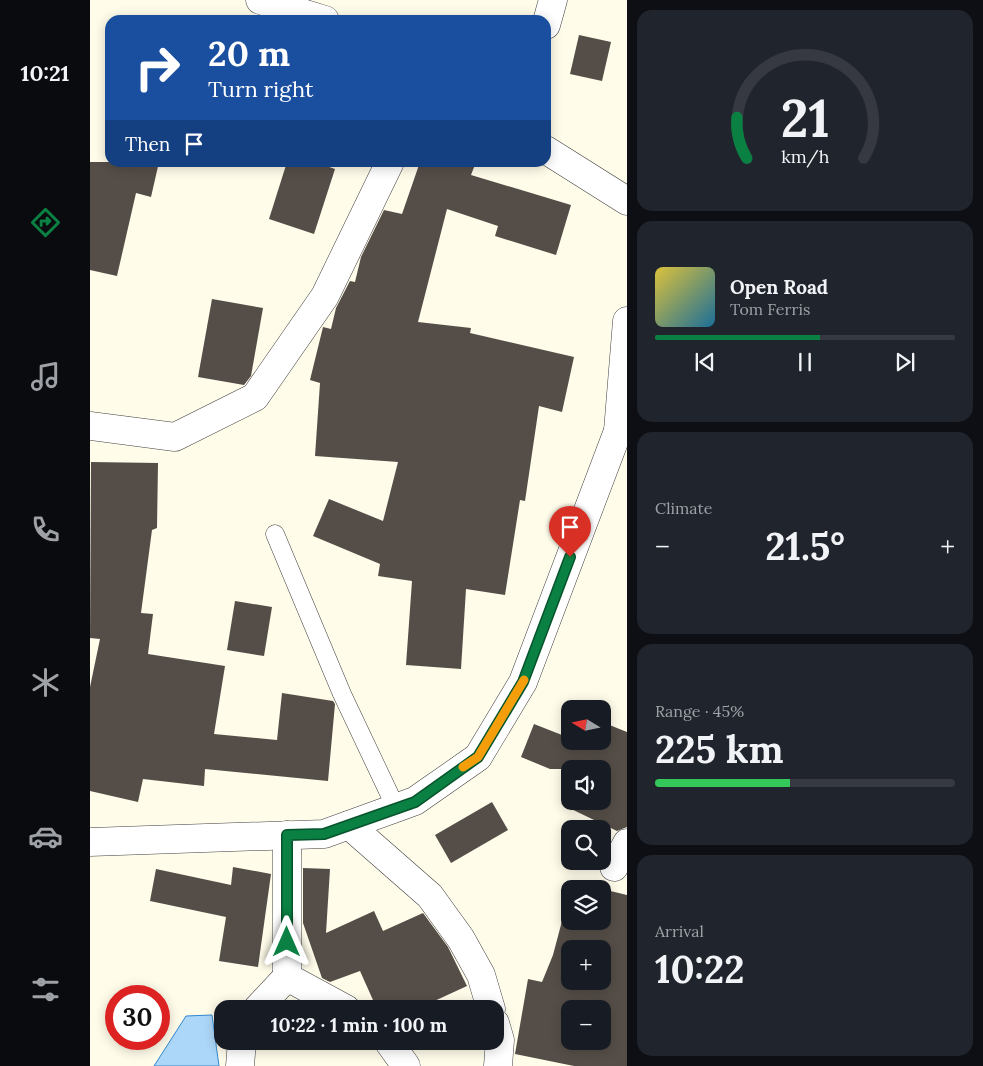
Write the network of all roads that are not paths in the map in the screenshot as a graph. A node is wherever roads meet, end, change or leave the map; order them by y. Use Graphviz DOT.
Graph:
graph roads {
  1 [pos="260,0"];
  2 [pos="553,0"];
  3 [pos="309,15"];
  4 [pos="549,15"];
  5 [pos="551,153"];
  6 [pos="388,167"];
  7 [pos="627,202"];
  8 [pos="627,321"];
  9 [pos="90,426"];
  10 [pos="622,427"];
  11 [pos="275,534"];
  12 [pos="396,808"];
  13 [pos="349,825"];
  14 [pos="287,835"];
  15 [pos="90,842"];
  16 [pos="627,842"];
  17 [pos="614,867"];
  18 [pos="287,977"];
  19 [pos="265,1000"];
  20 [pos="329,1000"];
  21 [pos="488,1000"];
  22 [pos="241,1050"];
  23 [pos="394,1050"];
  24 [pos="499,1050"];
  25 [pos="240,1066"];
  26 [pos="406,1066"];
  27 [pos="498,1066"];
  1 -- 3 [label="street"];
  2 -- 4 [label="street"];
  5 -- 7 [label="street"];
  6 -- 9 [label="street"];
  8 -- 10 [label="street"];
  10 -- 12 [label="street"];
  11 -- 12 [label="lane"];
  12 -- 13 [label="street"];
  13 -- 14 [label="street"];
  13 -- 21 [label="street"];
  14 -- 15 [label="street"];
  14 -- 18 [label="street"];
  16 -- 17 [label="street"];
  18 -- 19 [label="street"];
  18 -- 20 [label="street"];
  22 -- 25 [label="street"];
  23 -- 26 [label="street"];
  24 -- 27 [label="street"];
}
